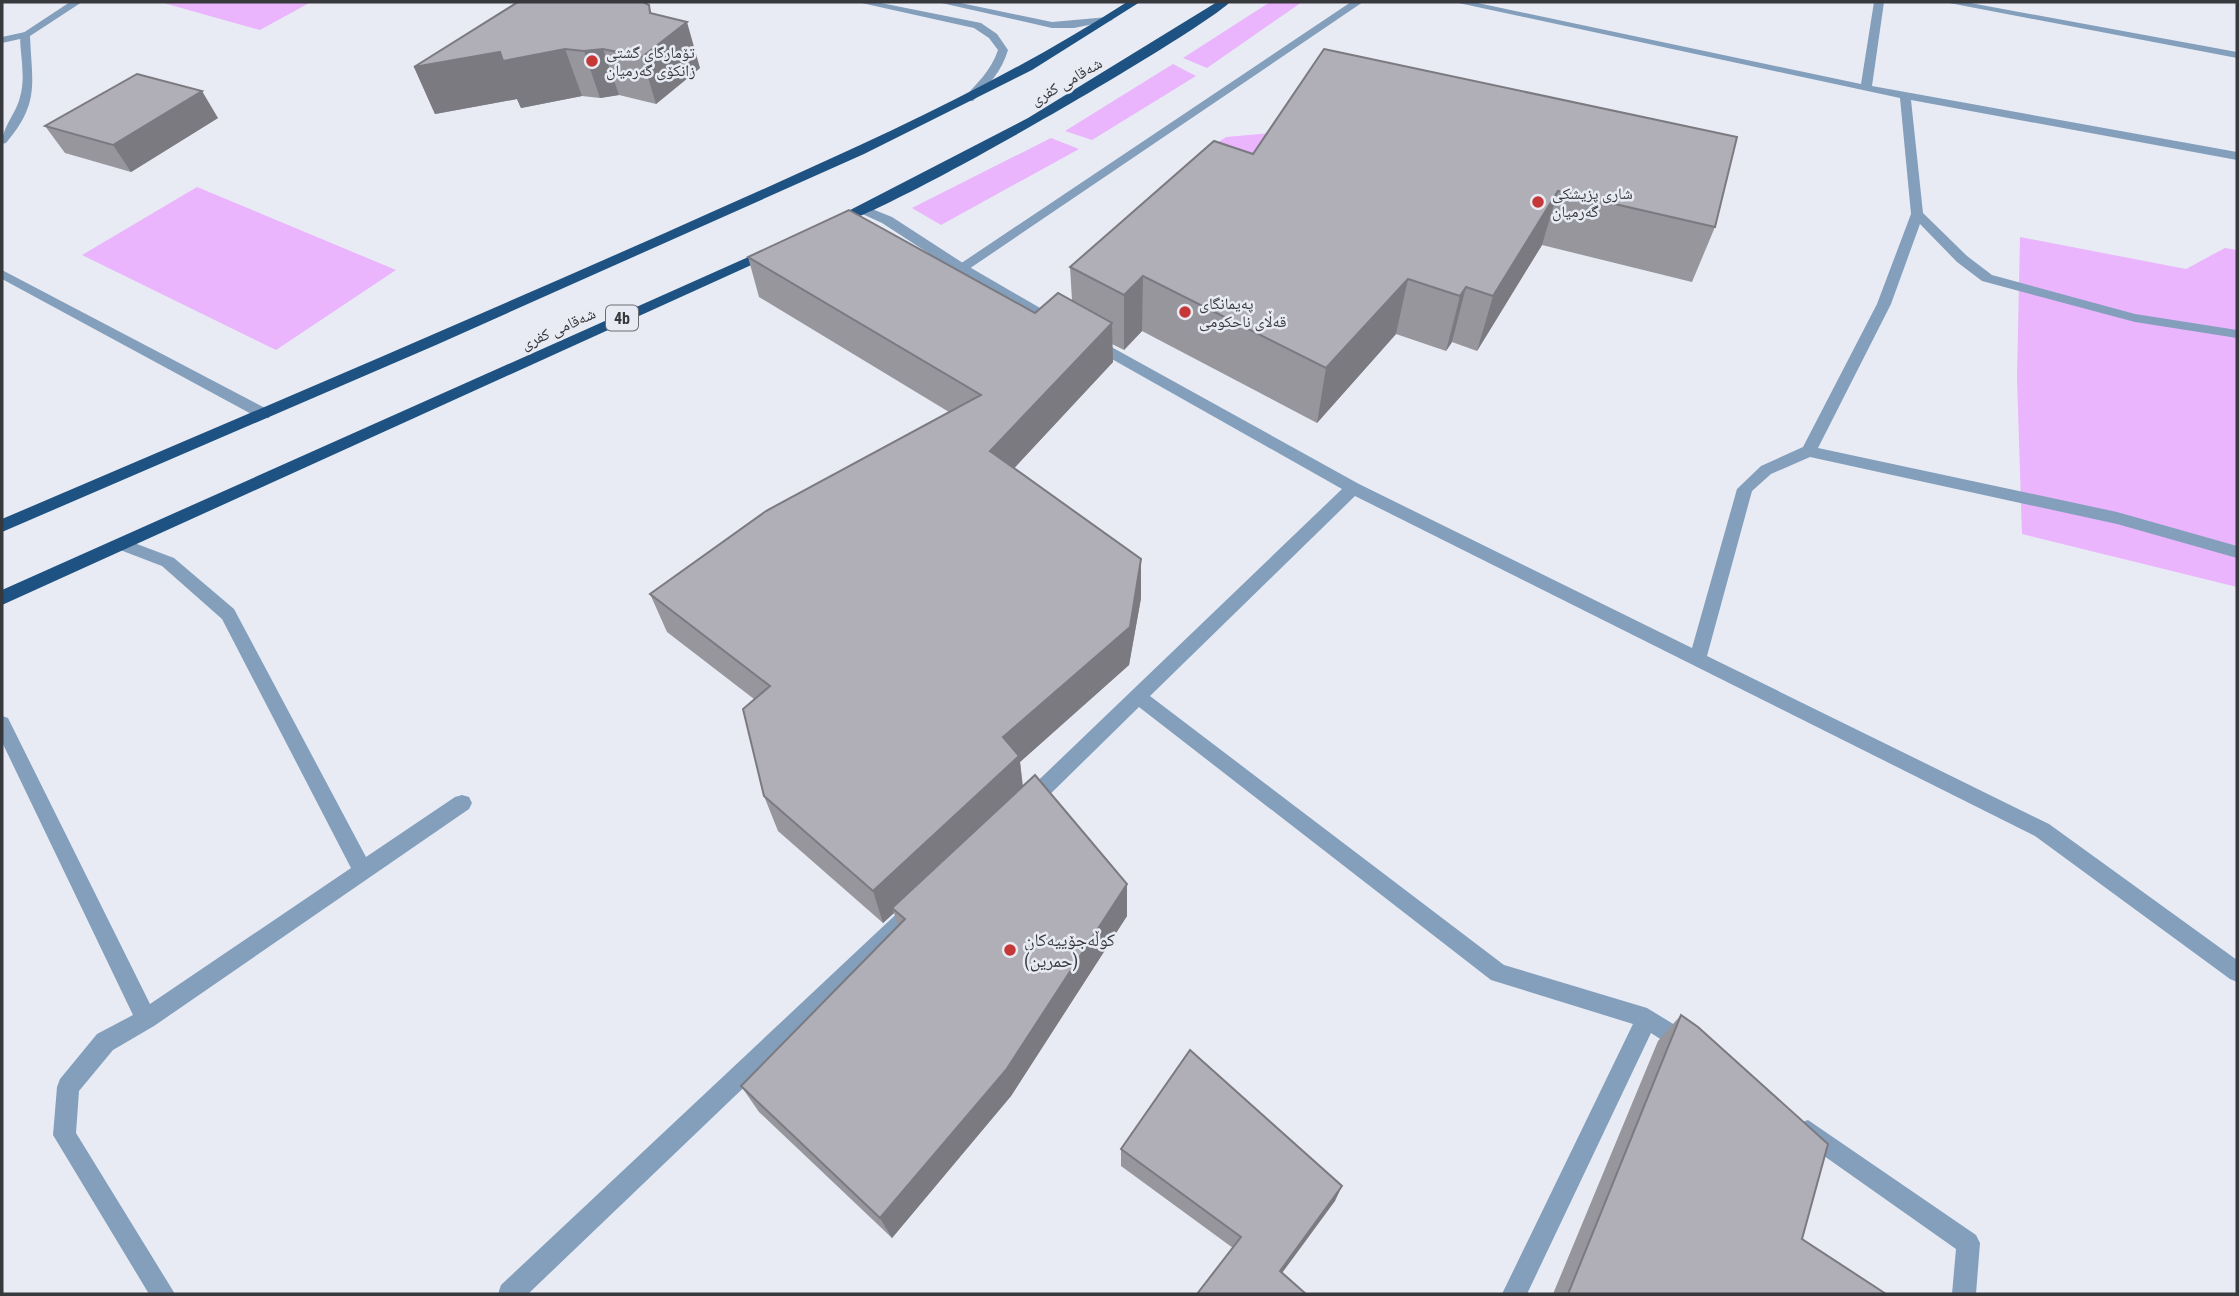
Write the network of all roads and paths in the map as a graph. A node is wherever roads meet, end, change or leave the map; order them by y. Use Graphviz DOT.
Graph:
graph roads {
  1 [pos="77,2"];
  2 [pos="863,2"];
  3 [pos="942,2"];
  4 [pos="1134,2"];
  5 [pos="1224,2"];
  6 [pos="1359,2"];
  7 [pos="1459,2"];
  8 [pos="1879,2"];
  9 [pos="1950,2"];
  10 [pos="1108,20"];
  11 [pos="25,35"];
  12 [pos="2,40"];
  13 [pos="2237,55"];
  14 [pos="1866,88"];
  15 [pos="1905,95"];
  16 [pos="969,99"];
  17 [pos="2,140"];
  18 [pos="2237,156"];
  19 [pos="862,209"];
  20 [pos="1917,214"];
  21 [pos="812,232"];
  22 [pos="787,243"];
  23 [pos="961,268"];
  24 [pos="2,274"];
  25 [pos="2237,334"];
  26 [pos="264,414"];
  27 [pos="1809,451"];
  28 [pos="1353,488"];
  29 [pos="2,526"];
  30 [pos="121,544"];
  31 [pos="2237,552"];
  32 [pos="2,598"];
  33 [pos="1697,661"];
  34 [pos="1139,697"];
  35 [pos="2,723"];
  36 [pos="462,803"];
  37 [pos="1017,813"];
  38 [pos="363,871"];
  39 [pos="926,900"];
  40 [pos="2237,972"];
  41 [pos="1647,1018"];
  42 [pos="146,1019"];
  43 [pos="1704,1058"];
  44 [pos="1796,1122"];
  45 [pos="163,1294"];
  46 [pos="510,1294"];
  47 [pos="1514,1294"];
  48 [pos="1964,1294"];
  1 -- 11 [label="street"];
  2 -- 16 [label="street"];
  3 -- 10 [label="street"];
  4 -- 10 [label="highway, شەقامی کفری"];
  5 -- 19 [label="highway, شەقامی کفری"];
  6 -- 23 [label="street"];
  7 -- 14 [label="street"];
  8 -- 14 [label="street"];
  9 -- 13 [label="street"];
  10 -- 16 [label="highway, شەقامی کفری"];
  11 -- 12 [label="street"];
  11 -- 17 [label="street"];
  14 -- 15 [label="street"];
  15 -- 18 [label="street"];
  15 -- 20 [label="street"];
  16 -- 26 [label="highway, شەقامی کفری"];
  19 -- 21 [label="highway, شەقامی کفری"];
  19 -- 23 [label="street"];
  20 -- 25 [label="street"];
  20 -- 27 [label="street"];
  22 -- 30 [label="highway, شەقامی کفری / 4b"];
  23 -- 28 [label="street"];
  24 -- 26 [label="street"];
  26 -- 29 [label="highway, شەقامی کفری"];
  27 -- 31 [label="street"];
  27 -- 33 [label="street"];
  28 -- 33 [label="street"];
  28 -- 34 [label="street"];
  30 -- 32 [label="highway, شەقامی کفری / 4b"];
  30 -- 38 [label="street"];
  33 -- 40 [label="street"];
  34 -- 37 [label="street"];
  34 -- 41 [label="street"];
  35 -- 42 [label="street"];
  36 -- 38 [label="street"];
  38 -- 42 [label="street"];
  39 -- 46 [label="street"];
  41 -- 43 [label="street"];
  41 -- 47 [label="street"];
  42 -- 45 [label="street"];
  44 -- 48 [label="street"];
}
